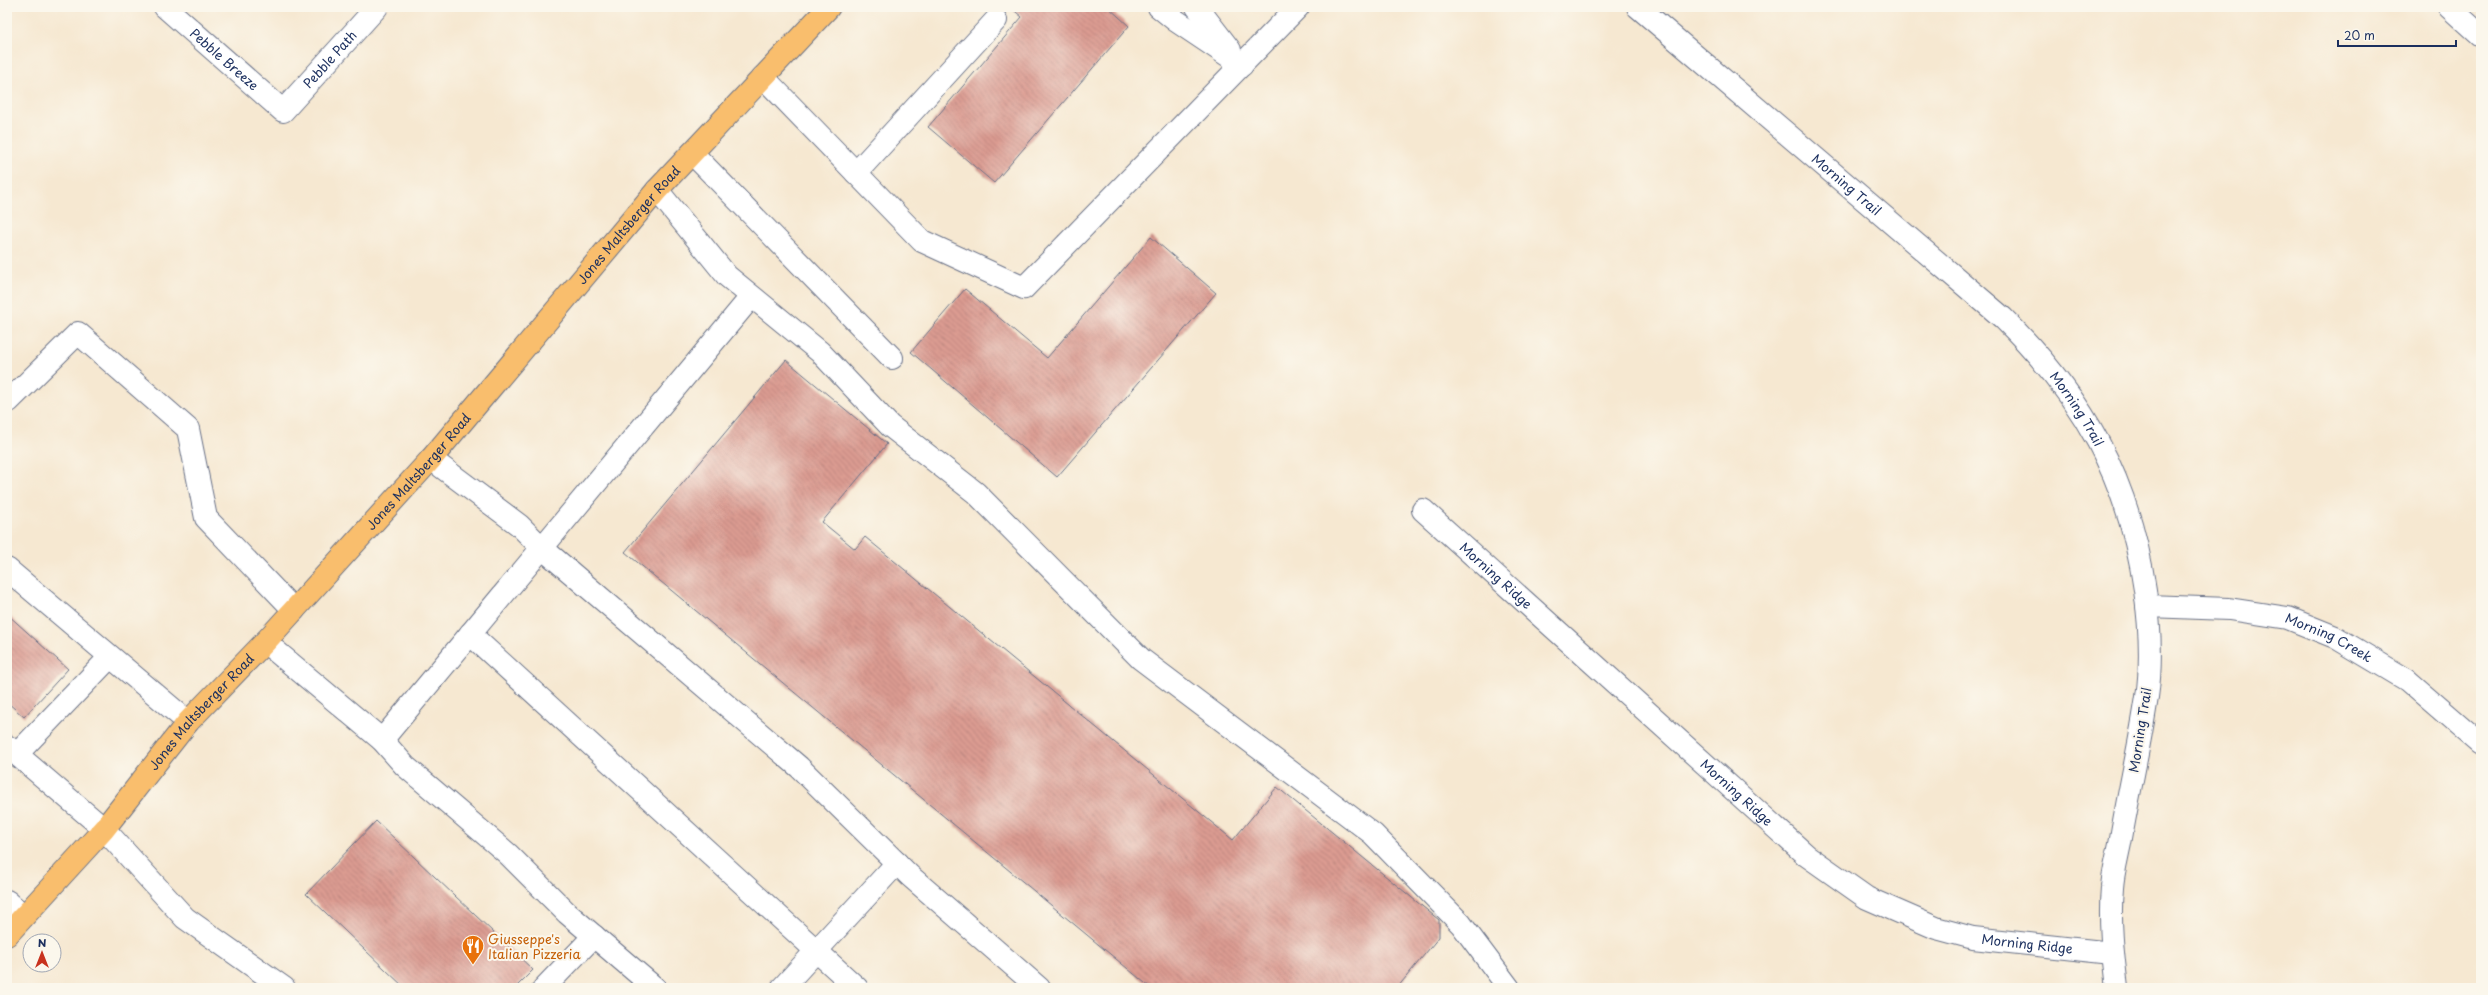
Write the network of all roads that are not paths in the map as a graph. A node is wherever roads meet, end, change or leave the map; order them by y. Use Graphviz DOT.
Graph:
graph roads {
  1 [pos="165,7"];
  2 [pos="377,7"];
  3 [pos="829,7"];
  4 [pos="1159,7"];
  5 [pos="1197,7"];
  6 [pos="1298,7"];
  7 [pos="1638,7"];
  8 [pos="2448,7"];
  9 [pos="996,20"];
  10 [pos="2481,36"];
  11 [pos="1242,65"];
  12 [pos="763,77"];
  13 [pos="283,112"];
  14 [pos="692,153"];
  15 [pos="856,173"];
  16 [pos="657,190"];
  17 [pos="752,296"];
  18 [pos="892,358"];
  19 [pos="7,399"];
  20 [pos="432,459"];
  21 [pos="1423,510"];
  22 [pos="542,548"];
  23 [pos="7,569"];
  24 [pos="2147,606"];
  25 [pos="294,610"];
  26 [pos="470,634"];
  27 [pos="265,642"];
  28 [pos="110,657"];
  29 [pos="188,722"];
  30 [pos="382,740"];
  31 [pos="2481,744"];
  32 [pos="12,750"];
  33 [pos="104,829"];
  34 [pos="897,863"];
  35 [pos="7,900"];
  36 [pos="24,916"];
  37 [pos="7,935"];
  38 [pos="594,936"];
  39 [pos="816,951"];
  40 [pos="2112,953"];
  41 [pos="284,988"];
  42 [pos="544,988"];
  43 [pos="655,988"];
  44 [pos="782,988"];
  45 [pos="857,988"];
  46 [pos="1039,988"];
  47 [pos="1509,988"];
  48 [pos="2117,988"];
  1 -- 13 [label="street, Pebble Breeze"];
  2 -- 13 [label="street, Pebble Path"];
  3 -- 12 [label="main road, Jones Maltsberger Road"];
  4 -- 11 [label="street"];
  5 -- 11 [label="street"];
  6 -- 11 [label="street"];
  7 -- 24 [label="street, Morning Trail"];
  8 -- 10 [label="street"];
  9 -- 15 [label="street"];
  11 -- 15 [label="street"];
  12 -- 14 [label="main road, Jones Maltsberger Road"];
  12 -- 15 [label="street"];
  14 -- 16 [label="main road, Jones Maltsberger Road"];
  14 -- 18 [label="street"];
  16 -- 17 [label="street"];
  16 -- 20 [label="main road, Jones Maltsberger Road"];
  17 -- 22 [label="street"];
  17 -- 47 [label="street"];
  19 -- 25 [label="street"];
  20 -- 22 [label="street"];
  20 -- 25 [label="main road, Jones Maltsberger Road"];
  21 -- 40 [label="street, Morning Ridge"];
  22 -- 26 [label="street"];
  22 -- 34 [label="street"];
  23 -- 28 [label="street"];
  24 -- 31 [label="street, Morning Creek"];
  24 -- 40 [label="street, Morning Trail"];
  25 -- 27 [label="main road, Jones Maltsberger Road"];
  26 -- 30 [label="street"];
  26 -- 39 [label="street"];
  27 -- 29 [label="main road, Jones Maltsberger Road"];
  27 -- 30 [label="street"];
  28 -- 29 [label="street"];
  28 -- 32 [label="street"];
  29 -- 33 [label="main road, Jones Maltsberger Road"];
  30 -- 38 [label="street"];
  32 -- 33 [label="street"];
  33 -- 36 [label="main road, Jones Maltsberger Road"];
  33 -- 41 [label="street"];
  34 -- 39 [label="street"];
  34 -- 46 [label="street"];
  35 -- 36 [label="street"];
  36 -- 37 [label="main road, Jones Maltsberger Road"];
  38 -- 42 [label="street"];
  38 -- 43 [label="street"];
  39 -- 44 [label="street"];
  39 -- 45 [label="street"];
  40 -- 48 [label="street, Morning Trail"];
}
